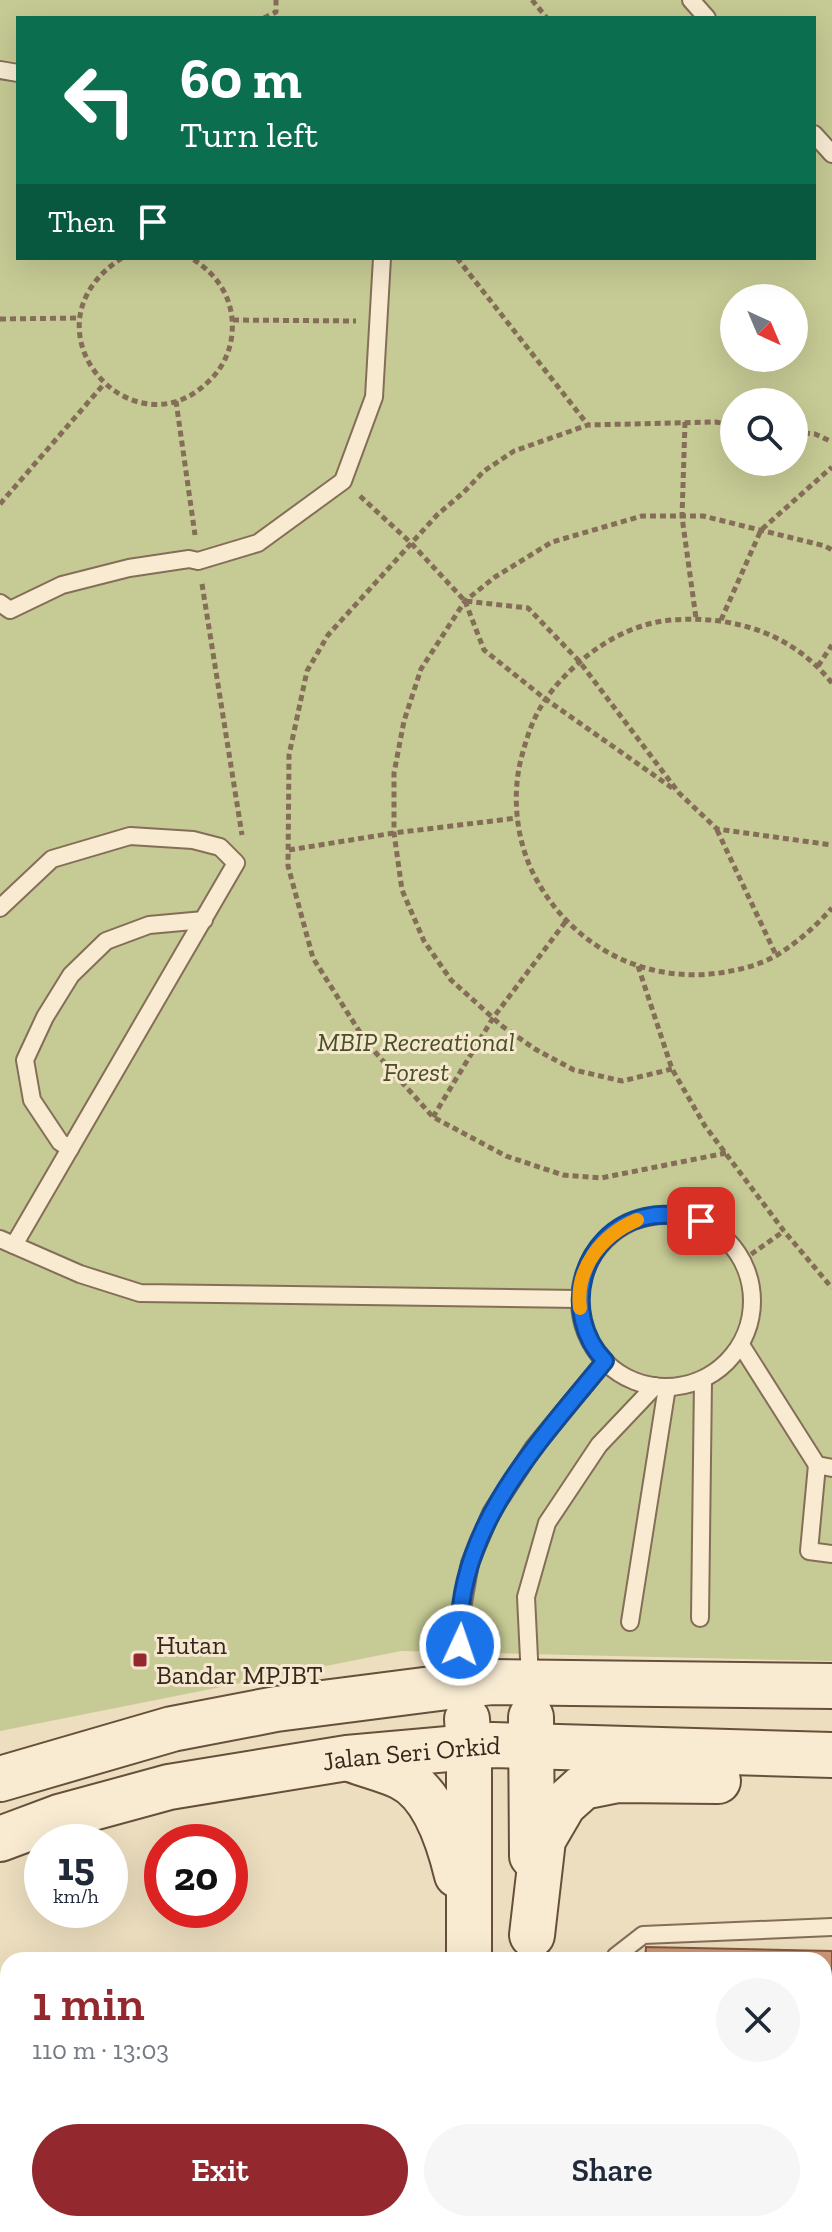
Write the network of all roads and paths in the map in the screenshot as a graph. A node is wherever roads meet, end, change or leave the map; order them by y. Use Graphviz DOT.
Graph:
graph roads {
  1 [pos="276,0"];
  2 [pos="532,0"];
  3 [pos="691,0"];
  4 [pos="268,16"];
  5 [pos="545,16"];
  6 [pos="705,16"];
  7 [pos="816,136"];
  8 [pos="832,154"];
  9 [pos="119,260"];
  10 [pos="194,260"];
  11 [pos="382,260"];
  12 [pos="459,260"];
  13 [pos="80,318"];
  14 [pos="0,319"];
  15 [pos="233,320"];
  16 [pos="379,321"];
  17 [pos="104,384"];
  18 [pos="176,401"];
  19 [pos="685,422"];
  20 [pos="720,423"];
  21 [pos="588,425"];
  22 [pos="808,433"];
  23 [pos="832,442"];
  24 [pos="832,467"];
  25 [pos="343,481"];
  26 [pos="0,504"];
  27 [pos="682,517"];
  28 [pos="761,530"];
  29 [pos="411,543"];
  30 [pos="832,550"];
  31 [pos="198,561"];
  32 [pos="465,601"];
  33 [pos="0,603"];
  34 [pos="696,618"];
  35 [pos="721,620"];
  36 [pos="832,645"];
  37 [pos="579,661"];
  38 [pos="818,666"];
  39 [pos="832,683"];
  40 [pos="544,698"];
  41 [pos="679,793"];
  42 [pos="517,818"];
  43 [pos="717,829"];
  44 [pos="394,833"];
  45 [pos="832,845"];
  46 [pos="289,850"];
  47 [pos="236,863"];
  48 [pos="0,908"];
  49 [pos="832,908"];
  50 [pos="204,920"];
  51 [pos="566,921"];
  52 [pos="776,956"];
  53 [pos="638,966"];
  54 [pos="493,1018"];
  55 [pos="672,1069"];
  56 [pos="433,1117"];
  57 [pos="70,1149"];
  58 [pos="726,1153"];
  59 [pos="784,1231"];
  60 [pos="7,1242"];
  61 [pos="743,1260"];
  62 [pos="832,1288"];
  63 [pos="579,1299"];
  64 [pos="741,1345"];
  65 [pos="605,1361"];
  66 [pos="703,1381"];
  67 [pos="661,1386"];
  68 [pos="824,1466"];
  69 [pos="832,1554"];
  70 [pos="700,1618"];
  71 [pos="630,1622"];
  72 [pos="530,1683"];
  73 [pos="463,1685"];
  74 [pos="832,1686"];
  75 [pos="533,1745"];
  76 [pos="469,1746"];
  77 [pos="832,1755"];
  78 [pos="347,1758"];
  79 [pos="0,1779"];
  80 [pos="832,1782"];
  81 [pos="0,1839"];
  82 [pos="832,1927"];
  83 [pos="469,1941"];
  84 [pos="532,1948"];
  85 [pos="621,1952"];
  1 -- 4 [label="path"];
  2 -- 5 [label="path"];
  3 -- 6 [label="lane"];
  7 -- 8 [label="lane"];
  9 -- 13 [label="path"];
  10 -- 15 [label="path"];
  11 -- 16 [label="lane"];
  12 -- 21 [label="path"];
  13 -- 14 [label="path"];
  13 -- 17 [label="path"];
  15 -- 16 [label="path"];
  15 -- 18 [label="path"];
  16 -- 25 [label="lane"];
  17 -- 18 [label="path"];
  17 -- 26 [label="path"];
  18 -- 31 [label="path"];
  19 -- 20 [label="path"];
  19 -- 21 [label="path"];
  19 -- 27 [label="path"];
  21 -- 29 [label="path"];
  22 -- 23 [label="path"];
  24 -- 28 [label="path"];
  25 -- 29 [label="path"];
  25 -- 31 [label="lane"];
  27 -- 28 [label="path"];
  27 -- 32 [label="path"];
  27 -- 34 [label="path"];
  28 -- 30 [label="path"];
  28 -- 35 [label="path"];
  29 -- 32 [label="path"];
  29 -- 46 [label="path"];
  31 -- 33 [label="lane"];
  31 -- 47 [label="path"];
  32 -- 37 [label="path"];
  32 -- 40 [label="path"];
  32 -- 44 [label="path"];
  34 -- 35 [label="path"];
  34 -- 37 [label="path"];
  35 -- 38 [label="path"];
  36 -- 38 [label="path"];
  37 -- 40 [label="path"];
  37 -- 41 [label="path"];
  38 -- 39 [label="path"];
  40 -- 41 [label="path"];
  40 -- 42 [label="path"];
  41 -- 43 [label="path"];
  42 -- 44 [label="path"];
  42 -- 51 [label="path"];
  43 -- 45 [label="path"];
  43 -- 52 [label="path"];
  44 -- 46 [label="path"];
  44 -- 54 [label="path"];
  46 -- 56 [label="path"];
  47 -- 48 [label="lane"];
  47 -- 50 [label="lane"];
  49 -- 52 [label="path"];
  50 -- 57 [label="lane"];
  50 -- 57 [label="lane"];
  51 -- 53 [label="path"];
  51 -- 54 [label="path"];
  52 -- 53 [label="path"];
  53 -- 55 [label="path"];
  54 -- 55 [label="path"];
  54 -- 56 [label="path"];
  55 -- 58 [label="path"];
  56 -- 58 [label="path"];
  57 -- 60 [label="lane"];
  58 -- 59 [label="path"];
  59 -- 61 [label="path"];
  59 -- 62 [label="path"];
  60 -- 63 [label="lane"];
  61 -- 63 [label="lane"];
  61 -- 64 [label="lane"];
  63 -- 65 [label="lane"];
  64 -- 66 [label="lane"];
  64 -- 68 [label="lane"];
  65 -- 67 [label="lane"];
  65 -- 73 [label="lane"];
  66 -- 67 [label="lane"];
  66 -- 70 [label="lane"];
  67 -- 71 [label="lane"];
  67 -- 72 [label="lane"];
  68 -- 69 [label="lane"];
  72 -- 73 [label="main road"];
  72 -- 74 [label="main road"];
  72 -- 75 [label="main road"];
  73 -- 76 [label="main road"];
  73 -- 79 [label="main road"];
  75 -- 76 [label="main road, Jalan Seri Orkid"];
  75 -- 77 [label="main road, Jalan Seri Orkid"];
  75 -- 84 [label="main road"];
  76 -- 78 [label="main road, Jalan Seri Orkid"];
  76 -- 83 [label="main road"];
  78 -- 81 [label="main road, Jalan Seri Orkid"];
  78 -- 83 [label="main road"];
  80 -- 84 [label="main road"];
  82 -- 85 [label="lane"];
}
